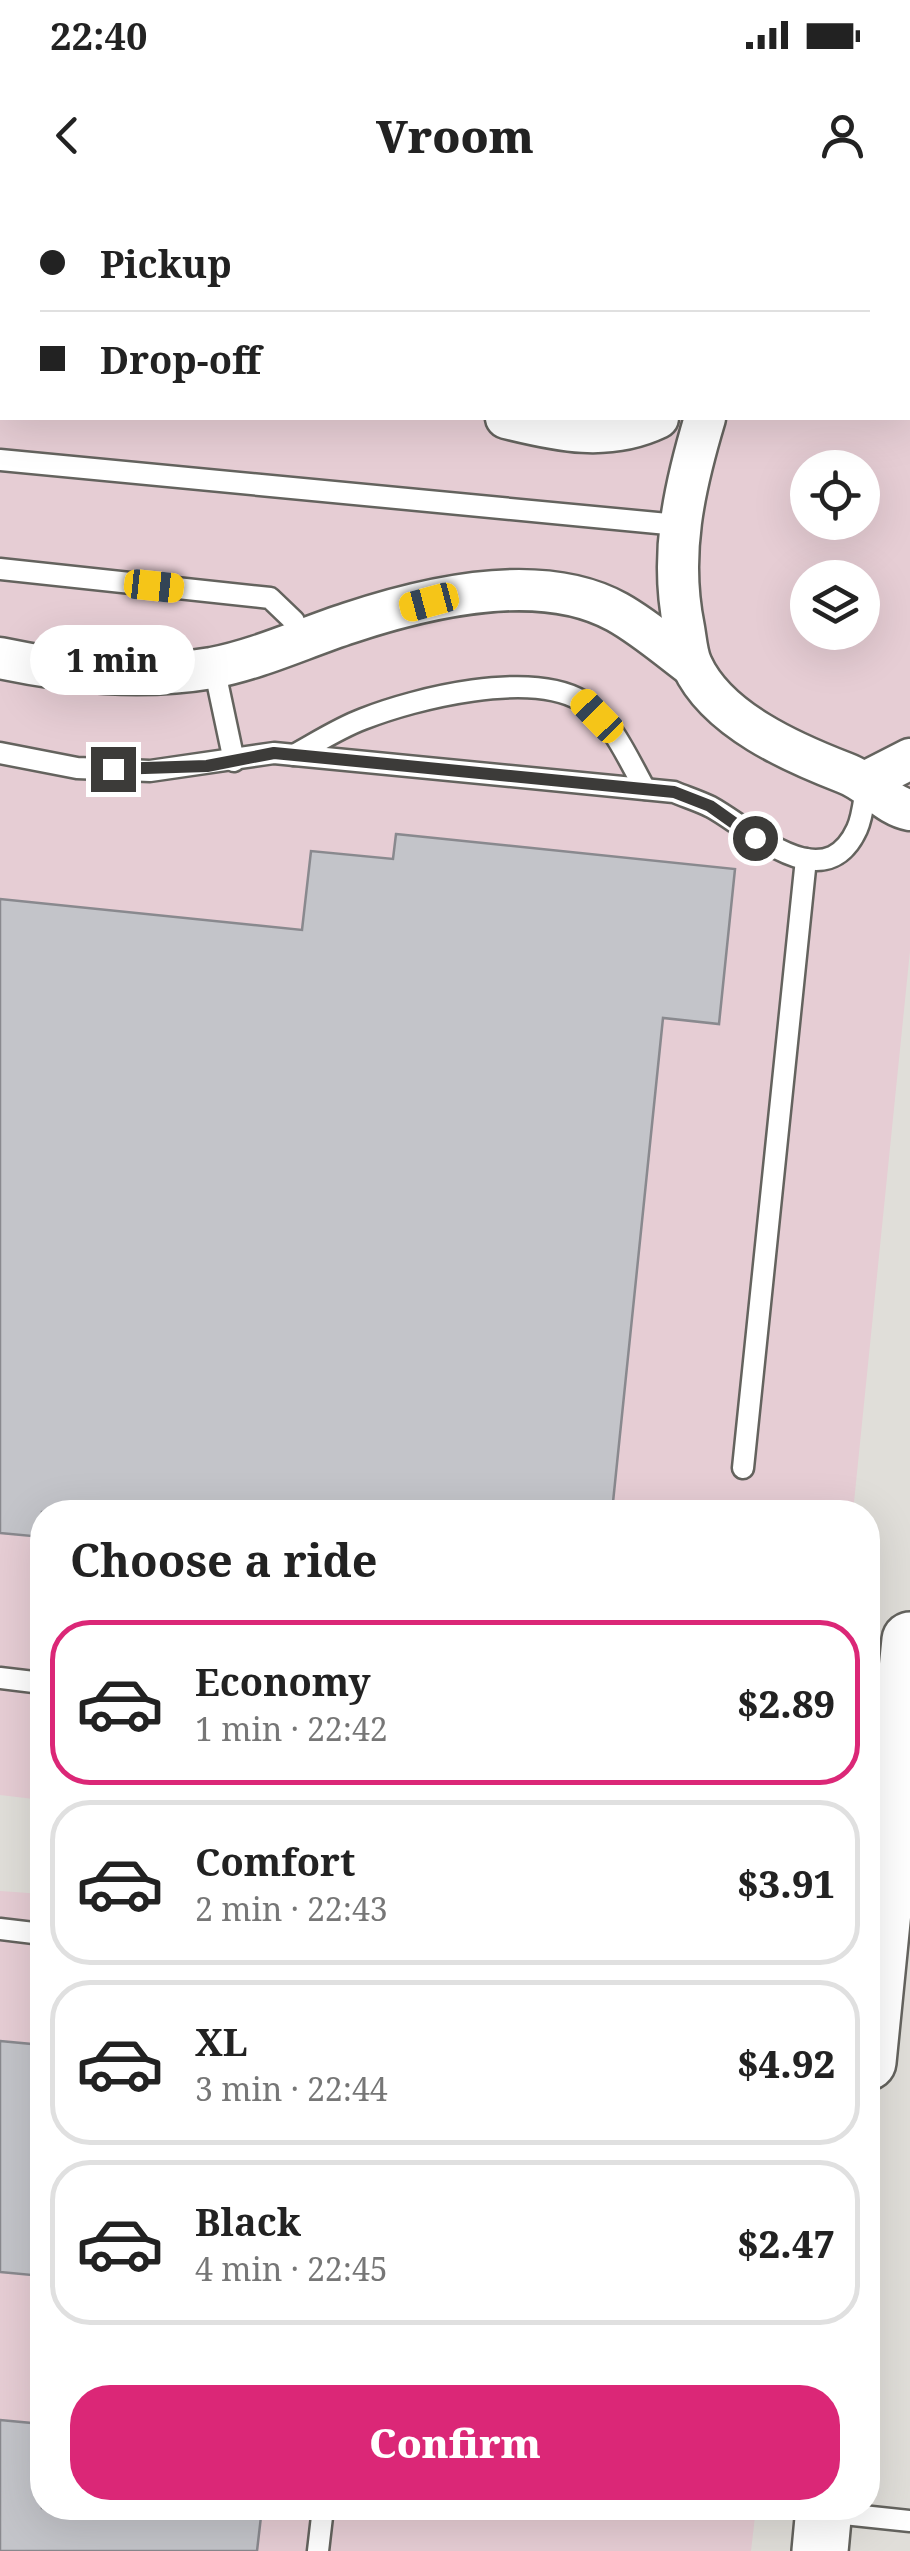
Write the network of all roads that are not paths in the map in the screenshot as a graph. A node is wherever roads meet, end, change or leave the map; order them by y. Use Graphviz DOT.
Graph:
graph roads {
  1 [pos="515,420"];
  2 [pos="651,420"];
  3 [pos="704,420"];
  4 [pos="0,460"];
  5 [pos="678,526"];
  6 [pos="0,569"];
  7 [pos="300,641"];
  8 [pos="0,658"];
  9 [pos="692,666"];
  10 [pos="214,667"];
  11 [pos="0,753"];
  12 [pos="294,755"];
  13 [pos="910,759"];
  14 [pos="234,760"];
  15 [pos="867,781"];
  16 [pos="645,790"];
  17 [pos="910,810"];
  18 [pos="806,858"];
  19 [pos="743,1468"];
  20 [pos="910,1640"];
  21 [pos="0,1678"];
  22 [pos="30,1682"];
  23 [pos="898,1746"];
  24 [pos="898,1868"];
  25 [pos="0,1929"];
  26 [pos="30,1933"];
  27 [pos="880,1975"];
  28 [pos="322,2520"];
  29 [pos="910,2521"];
  30 [pos="822,2523"];
  31 [pos="318,2551"];
  1 -- 2 [label="street"];
  3 -- 5 [label="street"];
  4 -- 5 [label="lane"];
  5 -- 9 [label="street"];
  6 -- 7 [label="lane"];
  7 -- 9 [label="street"];
  7 -- 10 [label="street"];
  8 -- 10 [label="street"];
  9 -- 15 [label="street"];
  10 -- 14 [label="lane"];
  11 -- 14 [label="lane"];
  12 -- 14 [label="lane"];
  12 -- 16 [label="lane"];
  12 -- 16 [label="lane"];
  13 -- 15 [label="street"];
  15 -- 17 [label="street"];
  15 -- 18 [label="lane"];
  16 -- 18 [label="lane"];
  18 -- 19 [label="lane"];
  20 -- 23 [label="main road"];
  21 -- 22 [label="lane"];
  23 -- 24 [label="main road"];
  24 -- 27 [label="main road"];
  25 -- 26 [label="lane"];
  28 -- 31 [label="lane"];
  29 -- 30 [label="lane"];
}
